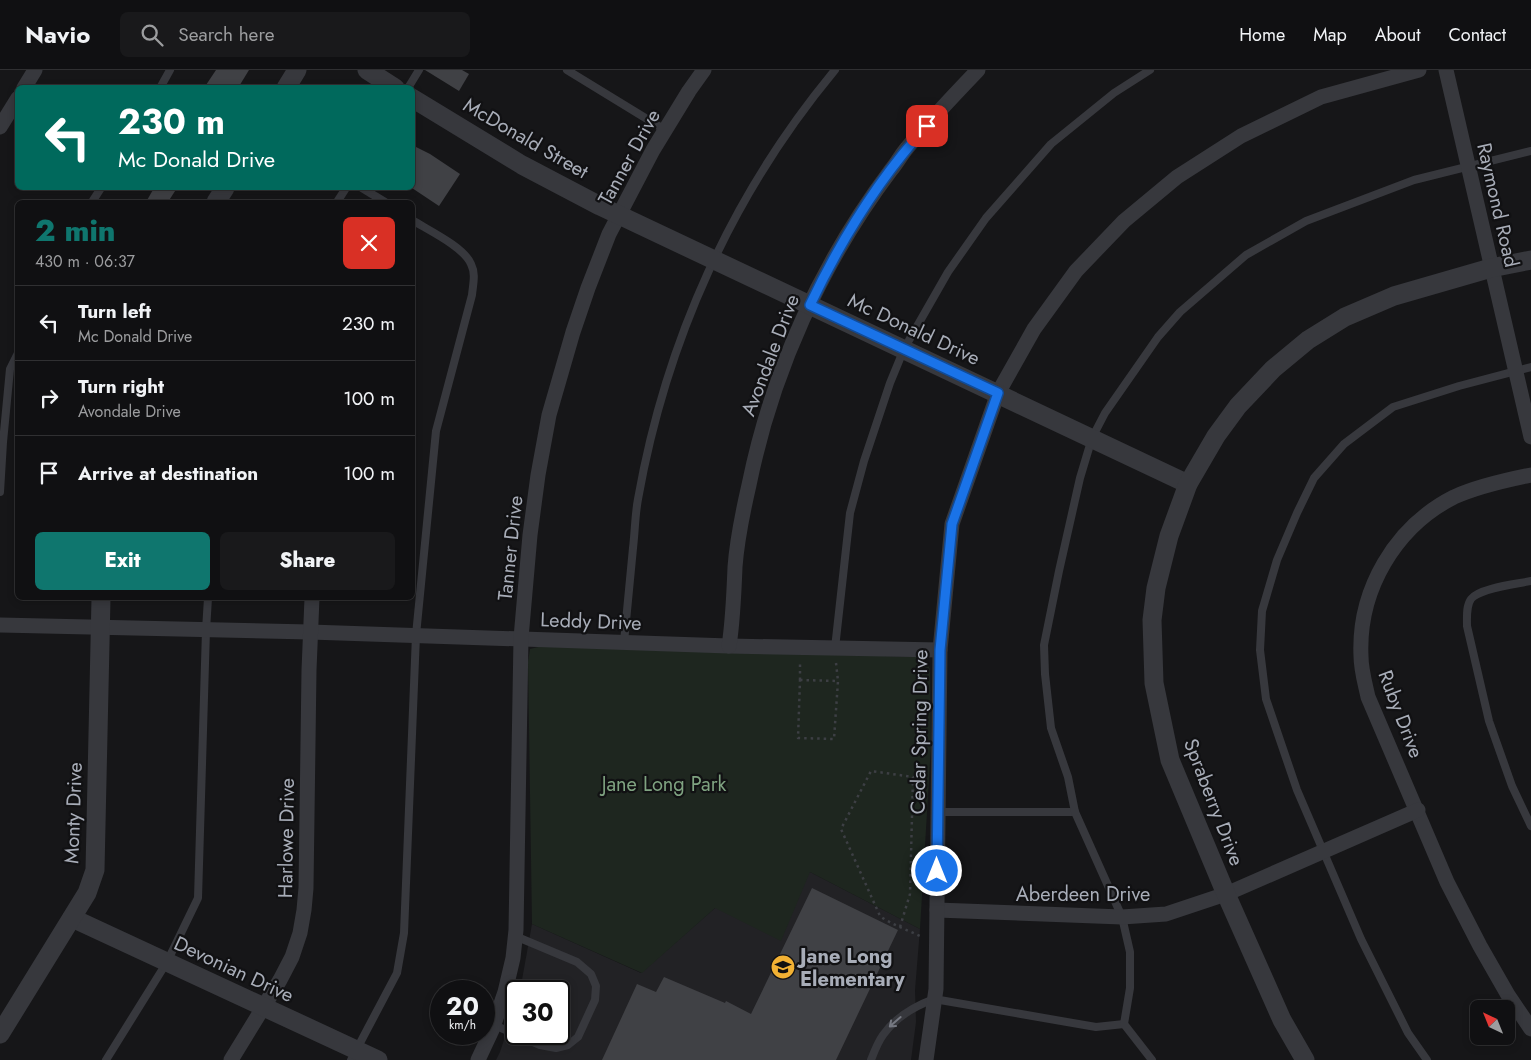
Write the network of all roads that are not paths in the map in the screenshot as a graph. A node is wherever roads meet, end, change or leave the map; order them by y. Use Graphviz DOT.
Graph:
graph roads {
  1 [pos="35,70"];
  2 [pos="170,70"];
  3 [pos="297,70"];
  4 [pos="367,70"];
  5 [pos="419,70"];
  6 [pos="704,70"];
  7 [pos="835,70"];
  8 [pos="978,70"];
  9 [pos="1150,70"];
  10 [pos="1419,70"];
  11 [pos="1446,70"];
  12 [pos="570,71"];
  13 [pos="26,85"];
  14 [pos="162,85"];
  15 [pos="288,85"];
  16 [pos="390,85"];
  17 [pos="410,85"];
  18 [pos="415,100"];
  19 [pos="15,103"];
  20 [pos="0,127"];
  21 [pos="665,130"];
  22 [pos="1531,151"];
  23 [pos="1469,167"];
  24 [pos="365,190"];
  25 [pos="382,200"];
  26 [pos="619,215"];
  27 [pos="415,222"];
  28 [pos="713,259"];
  29 [pos="1531,260"];
  30 [pos="1491,268"];
  31 [pos="810,305"];
  32 [pos="904,349"];
  33 [pos="15,359"];
  34 [pos="1531,367"];
  35 [pos="1515,370"];
  36 [pos="998,393"];
  37 [pos="1531,437"];
  38 [pos="1092,438"];
  39 [pos="1531,475"];
  40 [pos="1188,484"];
  41 [pos="0,492"];
  42 [pos="1531,581"];
  43 [pos="101,600"];
  44 [pos="208,600"];
  45 [pos="312,600"];
  46 [pos="0,625"];
  47 [pos="100,628"];
  48 [pos="206,630"];
  49 [pos="310,632"];
  50 [pos="416,635"];
  51 [pos="521,638"];
  52 [pos="624,642"];
  53 [pos="729,646"];
  54 [pos="836,648"];
  55 [pos="940,650"];
  56 [pos="1418,810"];
  57 [pos="937,812"];
  58 [pos="1075,812"];
  59 [pos="1531,826"];
  60 [pos="1323,852"];
  61 [pos="1226,894"];
  62 [pos="937,910"];
  63 [pos="1122,917"];
  64 [pos="72,918"];
  65 [pos="515,936"];
  66 [pos="167,962"];
  67 [pos="934,998"];
  68 [pos="263,1007"];
  69 [pos="495,1022"];
  70 [pos="1124,1024"];
  71 [pos="495,1025"];
  72 [pos="1531,1029"];
  73 [pos="0,1034"];
  74 [pos="486,1045"];
  75 [pos="354,1055"];
  76 [pos="106,1060"];
  77 [pos="231,1060"];
  78 [pos="378,1060"];
  79 [pos="478,1060"];
  80 [pos="871,1060"];
  81 [pos="926,1060"];
  82 [pos="1152,1060"];
  83 [pos="1305,1060"];
  84 [pos="1427,1060"];
  1 -- 13 [label="street"];
  2 -- 14 [label="lane"];
  3 -- 15 [label="street"];
  4 -- 16 [label="street"];
  5 -- 17 [label="lane"];
  6 -- 21 [label="street, Tanner Drive"];
  7 -- 28 [label="lane"];
  8 -- 31 [label="street, Avondale Drive"];
  9 -- 32 [label="lane"];
  10 -- 36 [label="street, Cedar Spring Drive"];
  11 -- 23 [label="street, Raymond Road"];
  12 -- 21 [label="lane"];
  18 -- 26 [label="street, McDonald Street"];
  19 -- 20 [label="street"];
  21 -- 26 [label="street, Tanner Drive"];
  22 -- 23 [label="lane"];
  23 -- 30 [label="street, Raymond Road"];
  23 -- 38 [label="lane"];
  24 -- 25 [label="lane"];
  26 -- 28 [label="street, Mc Donald Drive"];
  26 -- 51 [label="street, Tanner Drive"];
  27 -- 50 [label="lane"];
  28 -- 31 [label="street, Mc Donald Drive"];
  28 -- 52 [label="lane"];
  29 -- 30 [label="street, Spraberry Drive"];
  30 -- 35 [label="street, Raymond Road"];
  30 -- 40 [label="street, Spraberry Drive"];
  31 -- 32 [label="street, Mc Donald Drive"];
  31 -- 53 [label="street, Avondale Drive"];
  32 -- 36 [label="street, Mc Donald Drive"];
  32 -- 54 [label="lane"];
  33 -- 41 [label="lane"];
  34 -- 35 [label="lane"];
  35 -- 37 [label="street, Raymond Road"];
  35 -- 60 [label="lane"];
  36 -- 38 [label="street, Mc Donald Drive"];
  36 -- 55 [label="street, Cedar Spring Drive"];
  38 -- 40 [label="street, Mc Donald Drive"];
  38 -- 58 [label="lane"];
  39 -- 56 [label="street, Ruby Drive"];
  40 -- 61 [label="street, Spraberry Drive"];
  42 -- 59 [label="lane"];
  43 -- 47 [label="street, Monty Drive"];
  44 -- 48 [label="lane"];
  45 -- 49 [label="street, Harlowe Drive"];
  46 -- 47 [label="street, Leddy Drive"];
  47 -- 48 [label="street, Leddy Drive"];
  47 -- 64 [label="street, Monty Drive"];
  48 -- 49 [label="street, Leddy Drive"];
  48 -- 66 [label="lane"];
  49 -- 50 [label="street, Leddy Drive"];
  49 -- 68 [label="street, Harlowe Drive"];
  50 -- 51 [label="street, Leddy Drive"];
  50 -- 75 [label="lane"];
  51 -- 52 [label="street, Leddy Drive"];
  51 -- 65 [label="street, Tanner Drive"];
  52 -- 53 [label="street, Leddy Drive"];
  53 -- 54 [label="street, Leddy Drive"];
  54 -- 55 [label="street, Leddy Drive"];
  55 -- 57 [label="street, Cedar Spring Drive"];
  56 -- 60 [label="street, Aberdeen Drive"];
  56 -- 72 [label="street, Ruby Drive"];
  57 -- 58 [label="lane"];
  57 -- 62 [label="street, Cedar Spring Drive"];
  58 -- 63 [label="lane"];
  60 -- 61 [label="street, Aberdeen Drive"];
  60 -- 84 [label="lane"];
  61 -- 63 [label="street, Aberdeen Drive"];
  61 -- 83 [label="street, Spraberry Drive"];
  62 -- 63 [label="street, Aberdeen Drive"];
  62 -- 67 [label="street, Cedar Spring Drive"];
  63 -- 70 [label="lane"];
  64 -- 66 [label="street, Devonian Drive"];
  64 -- 73 [label="street, Monty Drive"];
  65 -- 69 [label="street, Tanner Drive"];
  65 -- 71 [label="lane"];
  66 -- 68 [label="street, Devonian Drive"];
  66 -- 76 [label="lane"];
  67 -- 70 [label="lane"];
  67 -- 80 [label="lane, one-way"];
  67 -- 81 [label="street, Cedar Spring Drive"];
  68 -- 75 [label="street, Devonian Drive"];
  68 -- 77 [label="street, Harlowe Drive"];
  70 -- 82 [label="lane"];
  74 -- 79 [label="street, Tanner Drive"];
  75 -- 78 [label="street, Devonian Drive"];
}
